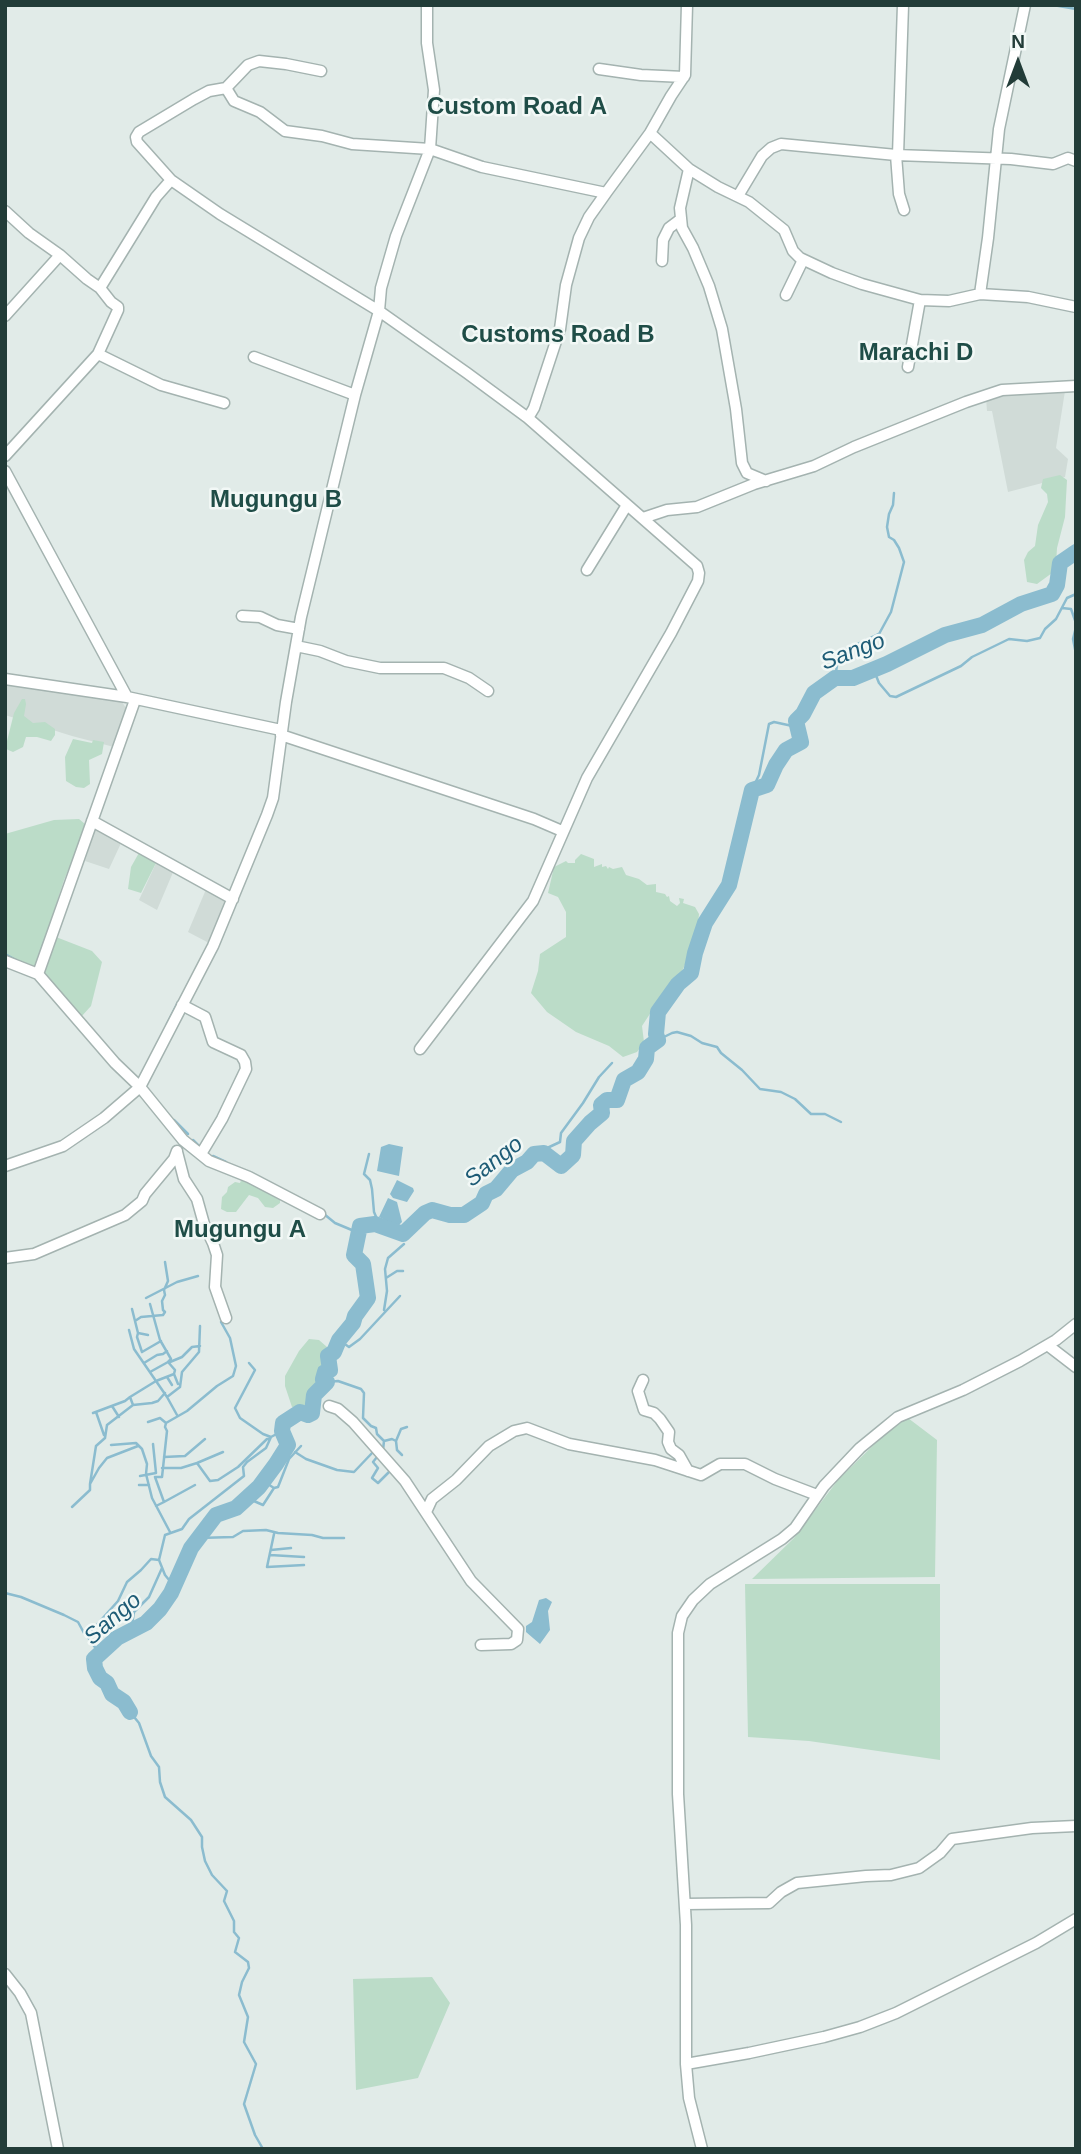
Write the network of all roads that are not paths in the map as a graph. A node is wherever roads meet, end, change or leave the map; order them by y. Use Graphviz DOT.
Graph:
graph roads {
  1 [pos="427,5"];
  2 [pos="687,5"];
  3 [pos="903,5"];
  4 [pos="1025,5"];
  5 [pos="599,69"];
  6 [pos="321,71"];
  7 [pos="684,77"];
  8 [pos="226,88"];
  9 [pos="650,132"];
  10 [pos="430,149"];
  11 [pos="897,155"];
  12 [pos="995,159"];
  13 [pos="1076,161"];
  14 [pos="689,169"];
  15 [pos="172,180"];
  16 [pos="606,193"];
  17 [pos="738,195"];
  18 [pos="904,210"];
  19 [pos="5,211"];
  20 [pos="681,219"];
  21 [pos="60,255"];
  22 [pos="803,260"];
  23 [pos="662,261"];
  24 [pos="100,288"];
  25 [pos="980,294"];
  26 [pos="786,295"];
  27 [pos="920,300"];
  28 [pos="1076,307"];
  29 [pos="379,311"];
  30 [pos="5,316"];
  31 [pos="98,354"];
  32 [pos="254,357"];
  33 [pos="908,367"];
  34 [pos="1076,386"];
  35 [pos="355,395"];
  36 [pos="224,403"];
  37 [pos="528,418"];
  38 [pos="5,456"];
  39 [pos="5,471"];
  40 [pos="766,481"];
  41 [pos="627,505"];
  42 [pos="643,518"];
  43 [pos="587,570"];
  44 [pos="243,616"];
  45 [pos="299,629"];
  46 [pos="296,646"];
  47 [pos="5,679"];
  48 [pos="488,691"];
  49 [pos="131,698"];
  50 [pos="281,733"];
  51 [pos="92,821"];
  52 [pos="562,831"];
  53 [pos="233,899"];
  54 [pos="5,961"];
  55 [pos="38,974"];
  56 [pos="182,1004"];
  57 [pos="420,1049"];
  58 [pos="140,1087"];
  59 [pos="180,1145"];
  60 [pos="201,1154"];
  61 [pos="5,1166"];
  62 [pos="320,1214"];
  63 [pos="5,1258"];
  64 [pos="226,1318"];
  65 [pos="1076,1324"];
  66 [pos="1050,1346"];
  67 [pos="1076,1367"];
  68 [pos="643,1380"];
  69 [pos="329,1406"];
  70 [pos="688,1471"];
  71 [pos="817,1495"];
  72 [pos="432,1499"];
  73 [pos="418,1500"];
  74 [pos="426,1512"];
  75 [pos="481,1645"];
  76 [pos="1076,1826"];
  77 [pos="685,1904"];
  78 [pos="1076,1919"];
  79 [pos="5,1974"];
  80 [pos="686,2064"];
  81 [pos="58,2149"];
  82 [pos="702,2149"];
  1 -- 10 [label="street"];
  2 -- 7 [label="street"];
  3 -- 11 [label="street"];
  4 -- 12 [label="street"];
  5 -- 7 [label="street"];
  6 -- 8 [label="street"];
  7 -- 9 [label="street"];
  8 -- 10 [label="street"];
  8 -- 15 [label="street"];
  9 -- 14 [label="street"];
  9 -- 16 [label="street"];
  10 -- 16 [label="street"];
  10 -- 29 [label="street"];
  11 -- 12 [label="street"];
  11 -- 17 [label="street"];
  11 -- 18 [label="street"];
  12 -- 13 [label="street"];
  12 -- 25 [label="street"];
  14 -- 17 [label="street"];
  14 -- 20 [label="street"];
  15 -- 24 [label="street"];
  15 -- 29 [label="street"];
  16 -- 37 [label="street"];
  17 -- 22 [label="street"];
  19 -- 21 [label="street"];
  20 -- 23 [label="street"];
  20 -- 40 [label="street"];
  21 -- 24 [label="street"];
  21 -- 30 [label="street"];
  22 -- 26 [label="street"];
  22 -- 27 [label="street"];
  24 -- 31 [label="street"];
  25 -- 27 [label="street"];
  25 -- 28 [label="street"];
  27 -- 33 [label="street"];
  29 -- 35 [label="street"];
  29 -- 37 [label="street"];
  31 -- 36 [label="street"];
  31 -- 38 [label="street"];
  32 -- 35 [label="street"];
  34 -- 40 [label="street"];
  35 -- 45 [label="street"];
  37 -- 41 [label="street"];
  39 -- 49 [label="street"];
  40 -- 42 [label="street"];
  41 -- 42 [label="street"];
  41 -- 43 [label="street"];
  42 -- 52 [label="street"];
  44 -- 45 [label="street"];
  45 -- 46 [label="street"];
  46 -- 48 [label="street"];
  46 -- 50 [label="street"];
  47 -- 49 [label="street"];
  49 -- 50 [label="street"];
  49 -- 51 [label="street"];
  50 -- 52 [label="street"];
  50 -- 53 [label="street"];
  51 -- 53 [label="street"];
  51 -- 55 [label="street"];
  52 -- 57 [label="street"];
  53 -- 56 [label="street"];
  54 -- 55 [label="street"];
  55 -- 58 [label="street"];
  56 -- 58 [label="street"];
  56 -- 60 [label="street"];
  58 -- 59 [label="street"];
  58 -- 61 [label="street"];
  59 -- 60 [label="street"];
  59 -- 63 [label="street"];
  59 -- 64 [label="street"];
  60 -- 62 [label="street"];
  65 -- 71 [label="street"];
  66 -- 67 [label="street"];
  68 -- 70 [label="street"];
  69 -- 73 [label="street"];
  70 -- 71 [label="street"];
  70 -- 72 [label="street"];
  71 -- 77 [label="street"];
  72 -- 73 [label="street"];
  72 -- 74 [label="street"];
  73 -- 74 [label="street"];
  74 -- 75 [label="street"];
  76 -- 77 [label="street"];
  77 -- 80 [label="street"];
  78 -- 80 [label="street"];
  79 -- 81 [label="street"];
  80 -- 82 [label="street"];
}
